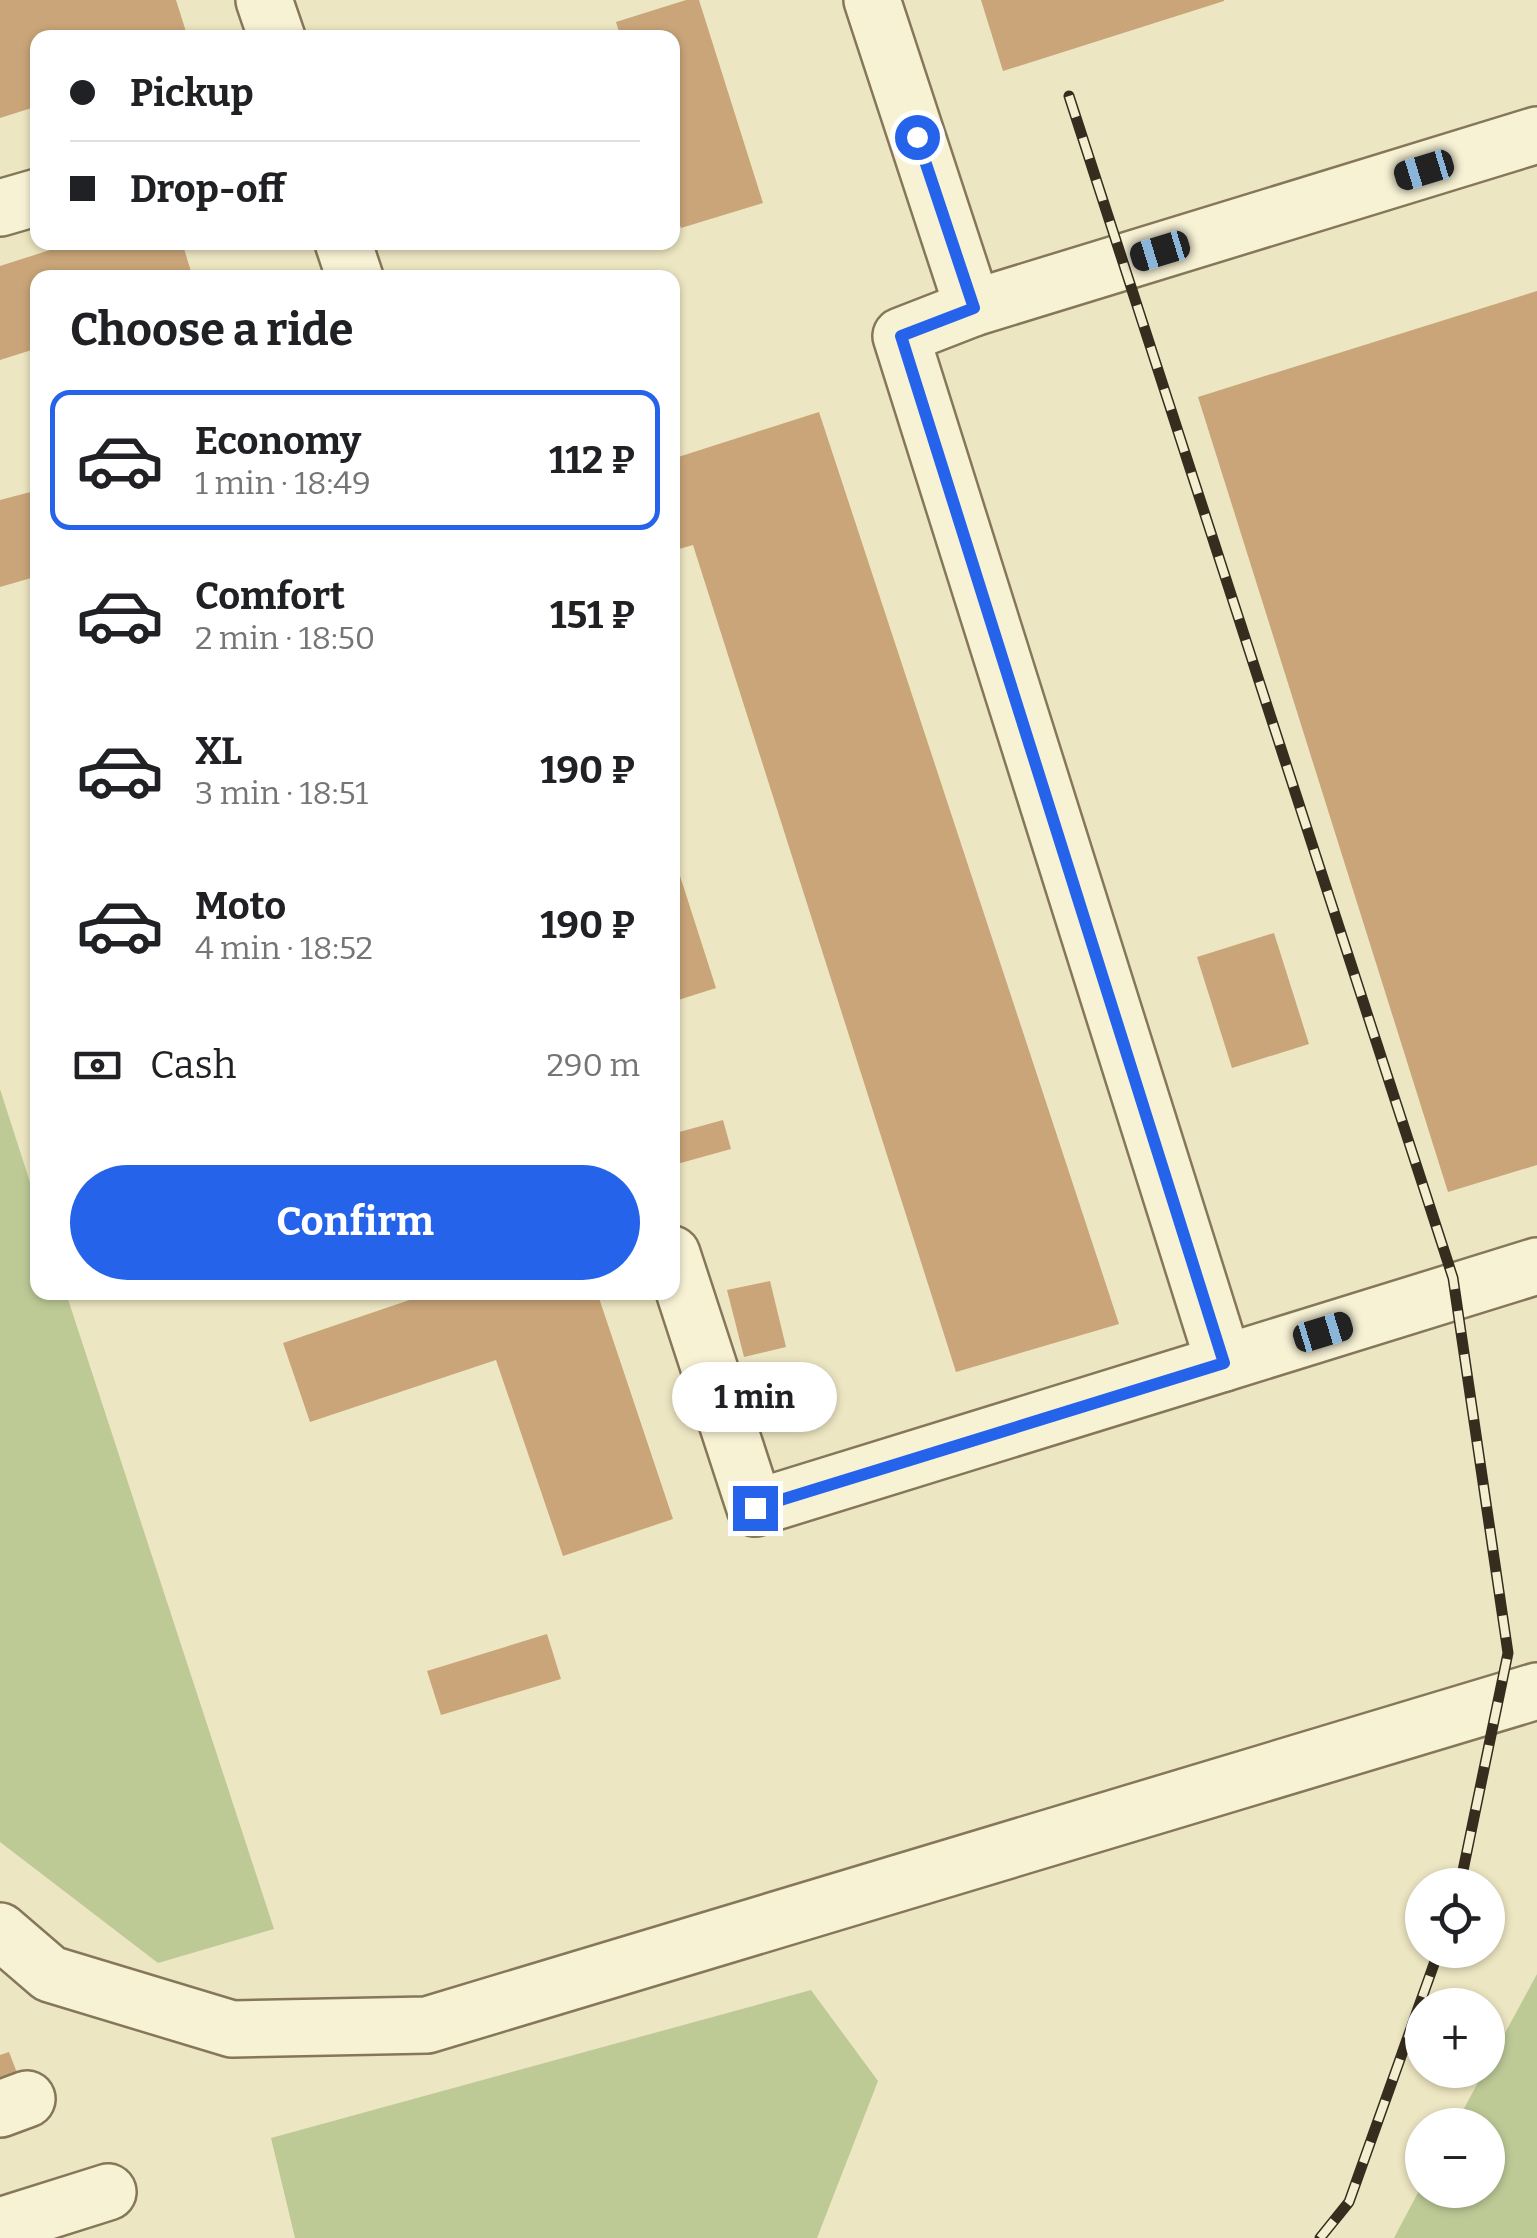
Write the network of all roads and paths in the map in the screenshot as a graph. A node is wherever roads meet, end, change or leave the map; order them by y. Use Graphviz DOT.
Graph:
graph roads {
  1 [pos="264,0"];
  2 [pos="872,0"];
  3 [pos="273,30"];
  4 [pos="1537,135"];
  5 [pos="30,199"];
  6 [pos="0,208"];
  7 [pos="974,308"];
  8 [pos="1537,1266"];
  9 [pos="680,1278"];
  10 [pos="1224,1363"];
  11 [pos="1537,1690"];
  12 [pos="0,1932"];
  13 [pos="108,2192"];
  14 [pos="0,2226"];
  1 -- 3 [label="lane"];
  2 -- 7 [label="lane"];
  4 -- 7 [label="lane"];
  5 -- 6 [label="lane"];
  7 -- 10 [label="lane"];
  8 -- 10 [label="lane"];
  9 -- 10 [label="lane"];
  11 -- 12 [label="lane"];
  13 -- 14 [label="lane"];
}
